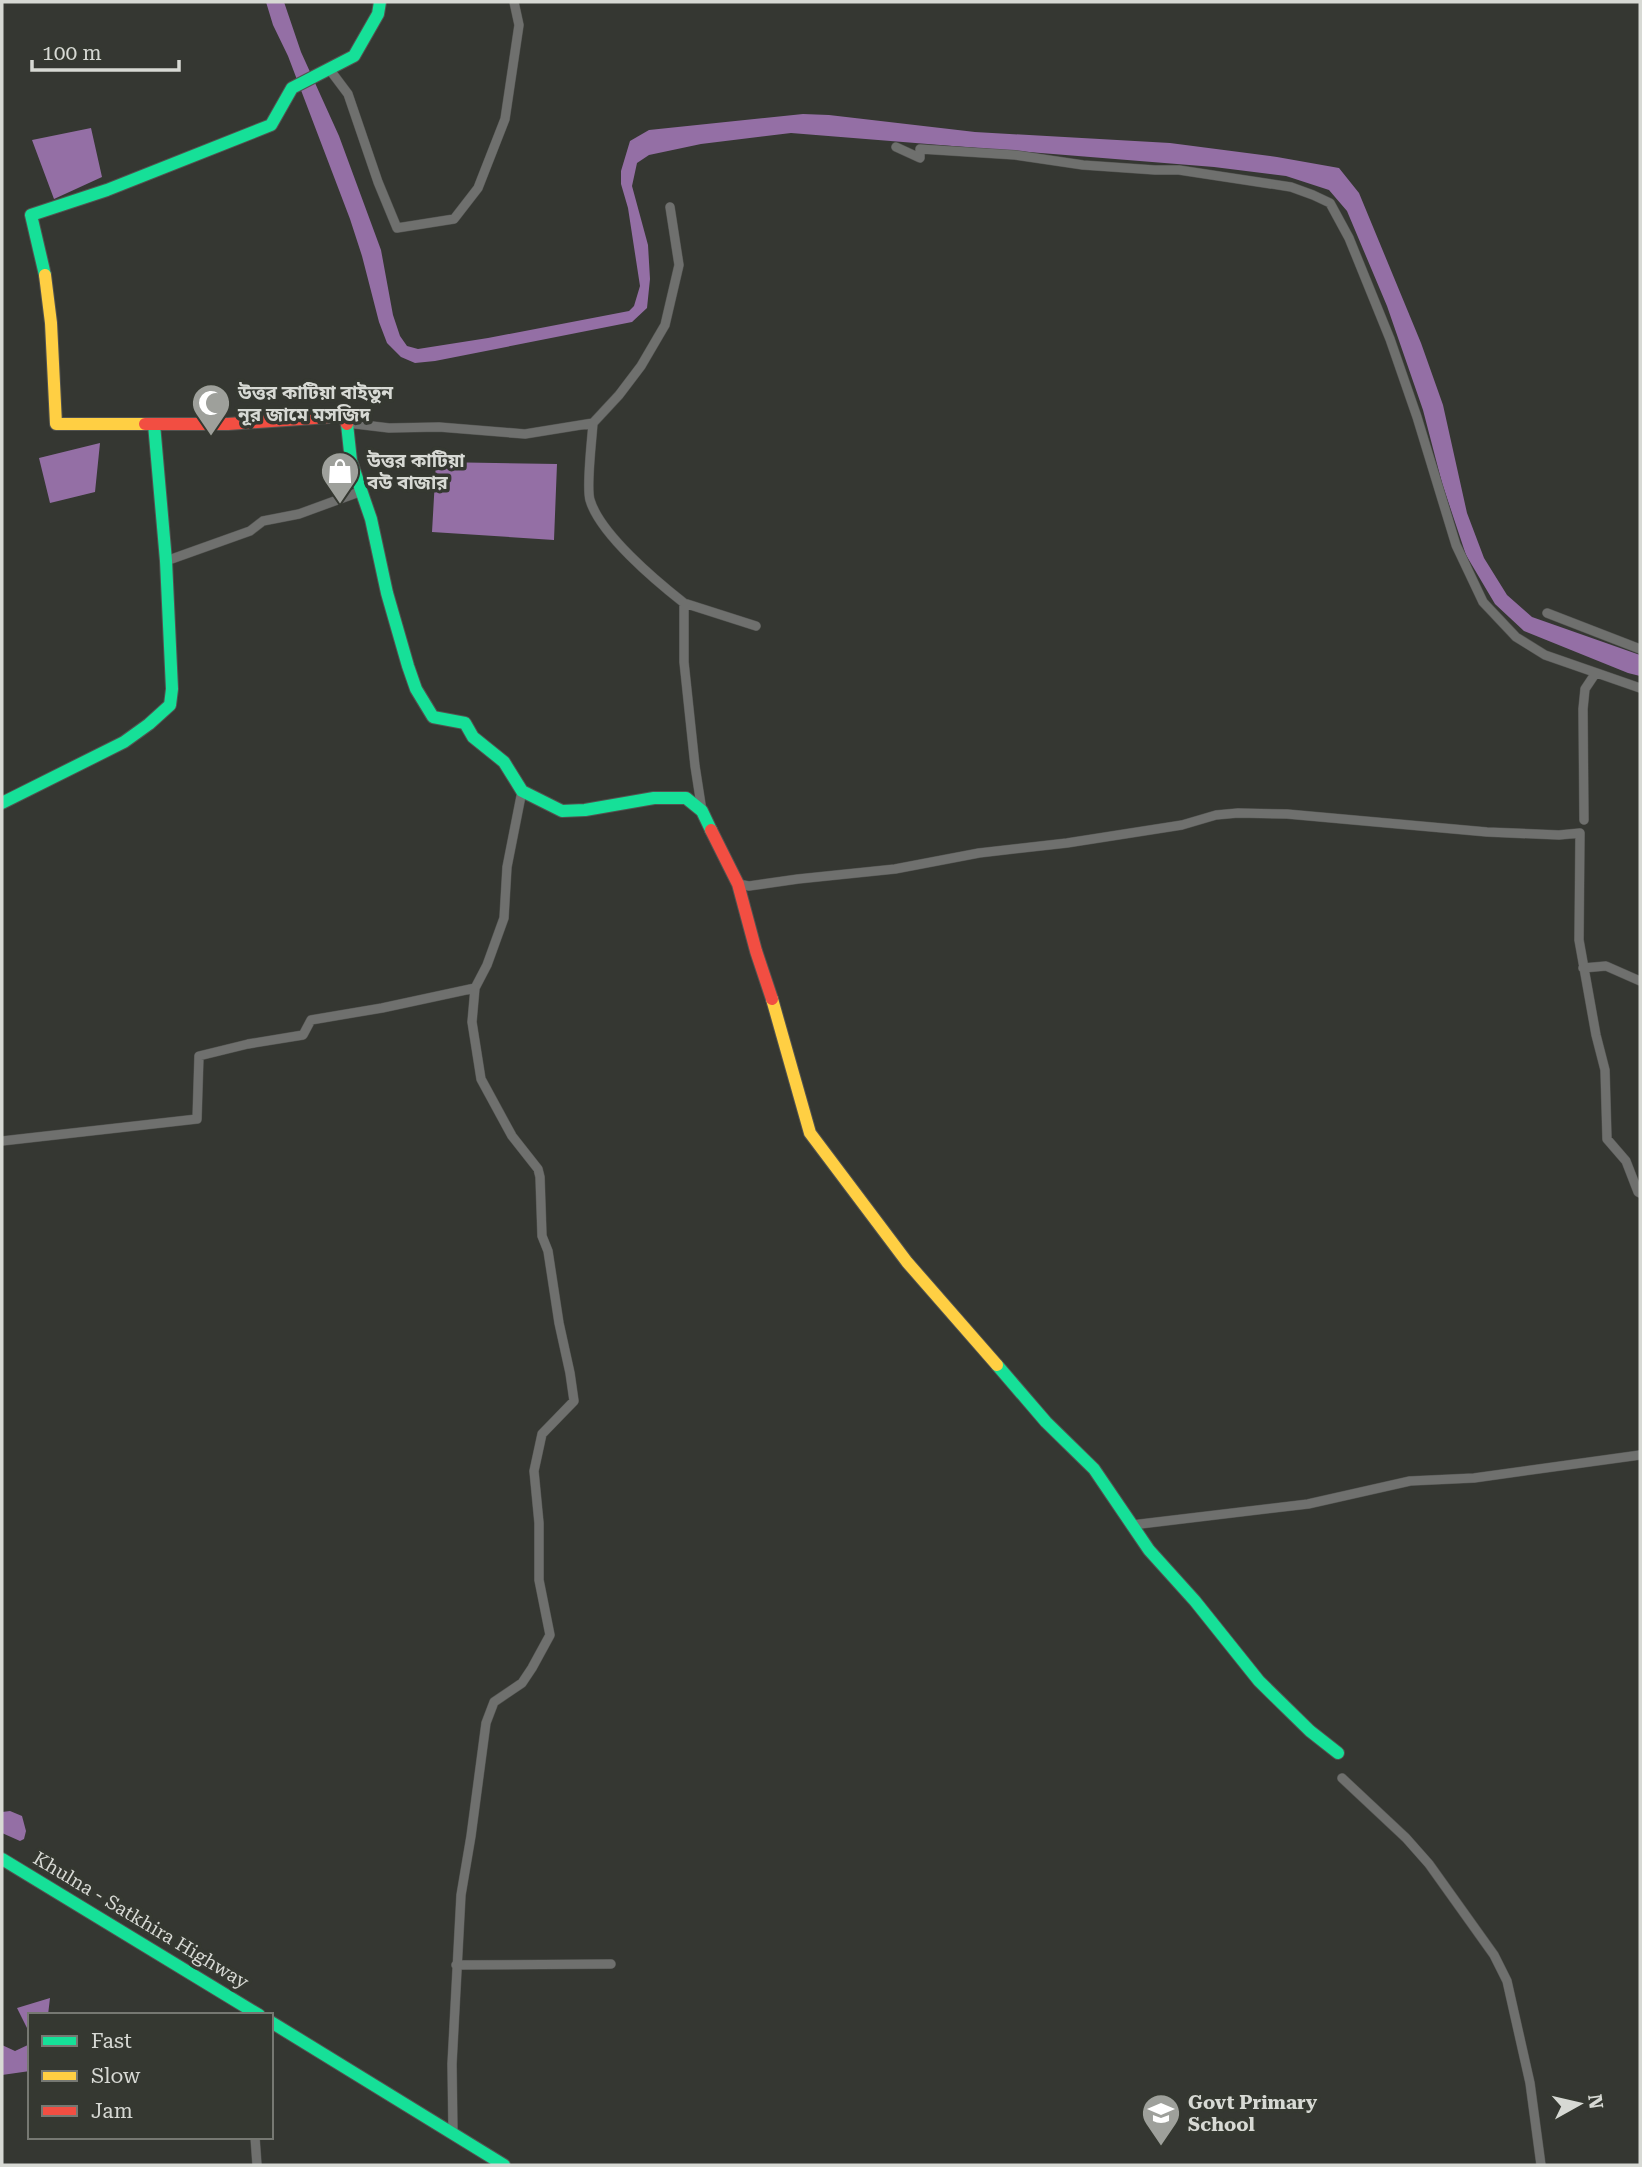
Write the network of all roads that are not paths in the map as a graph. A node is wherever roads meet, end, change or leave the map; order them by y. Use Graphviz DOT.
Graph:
graph roads {
  1 [pos="380,2"];
  2 [pos="514,2"];
  3 [pos="330,70"];
  4 [pos="896,147"];
  5 [pos="670,207"];
  6 [pos="347,423"];
  7 [pos="593,423"];
  8 [pos="154,424"];
  9 [pos="362,491"];
  10 [pos="166,561"];
  11 [pos="684,603"];
  12 [pos="1547,613"];
  13 [pos="756,626"];
  14 [pos="1640,649"];
  15 [pos="1595,674"];
  16 [pos="1640,688"];
  17 [pos="522,791"];
  18 [pos="2,803"];
  19 [pos="702,810"];
  20 [pos="1584,820"];
  21 [pos="738,884"];
  22 [pos="1583,968"];
  23 [pos="1640,981"];
  24 [pos="475,988"];
  25 [pos="2,1141"];
  26 [pos="1640,1193"];
  27 [pos="1640,1455"];
  28 [pos="1132,1525"];
  29 [pos="1338,1753"];
  30 [pos="1342,1778"];
  31 [pos="2,1859"];
  32 [pos="611,1964"];
  33 [pos="456,1965"];
  34 [pos="254,2013"];
  35 [pos="273,2023"];
  36 [pos="453,2133"];
  37 [pos="255,2139"];
  38 [pos="257,2165"];
  39 [pos="504,2165"];
  40 [pos="1541,2165"];
  1 -- 3 [label="main road"];
  2 -- 3 [label="street"];
  3 -- 8 [label="main road"];
  4 -- 15 [label="street"];
  5 -- 7 [label="street"];
  6 -- 7 [label="street"];
  6 -- 8 [label="main road"];
  6 -- 9 [label="main road"];
  7 -- 11 [label="street"];
  8 -- 10 [label="main road"];
  9 -- 10 [label="street"];
  9 -- 17 [label="main road"];
  10 -- 18 [label="main road"];
  11 -- 13 [label="street"];
  11 -- 19 [label="street"];
  12 -- 14 [label="street"];
  15 -- 16 [label="street"];
  15 -- 20 [label="street"];
  17 -- 19 [label="main road"];
  17 -- 24 [label="street"];
  19 -- 21 [label="main road"];
  21 -- 22 [label="street"];
  21 -- 28 [label="main road"];
  22 -- 23 [label="street"];
  22 -- 26 [label="street"];
  24 -- 25 [label="street"];
  24 -- 33 [label="street"];
  27 -- 28 [label="street"];
  28 -- 29 [label="main road"];
  30 -- 40 [label="street"];
  31 -- 34 [label="main road, Khulna - Satkhira Highway"];
  32 -- 33 [label="street"];
  33 -- 36 [label="street"];
  35 -- 36 [label="main road"];
  36 -- 39 [label="main road"];
  37 -- 38 [label="street"];
}
